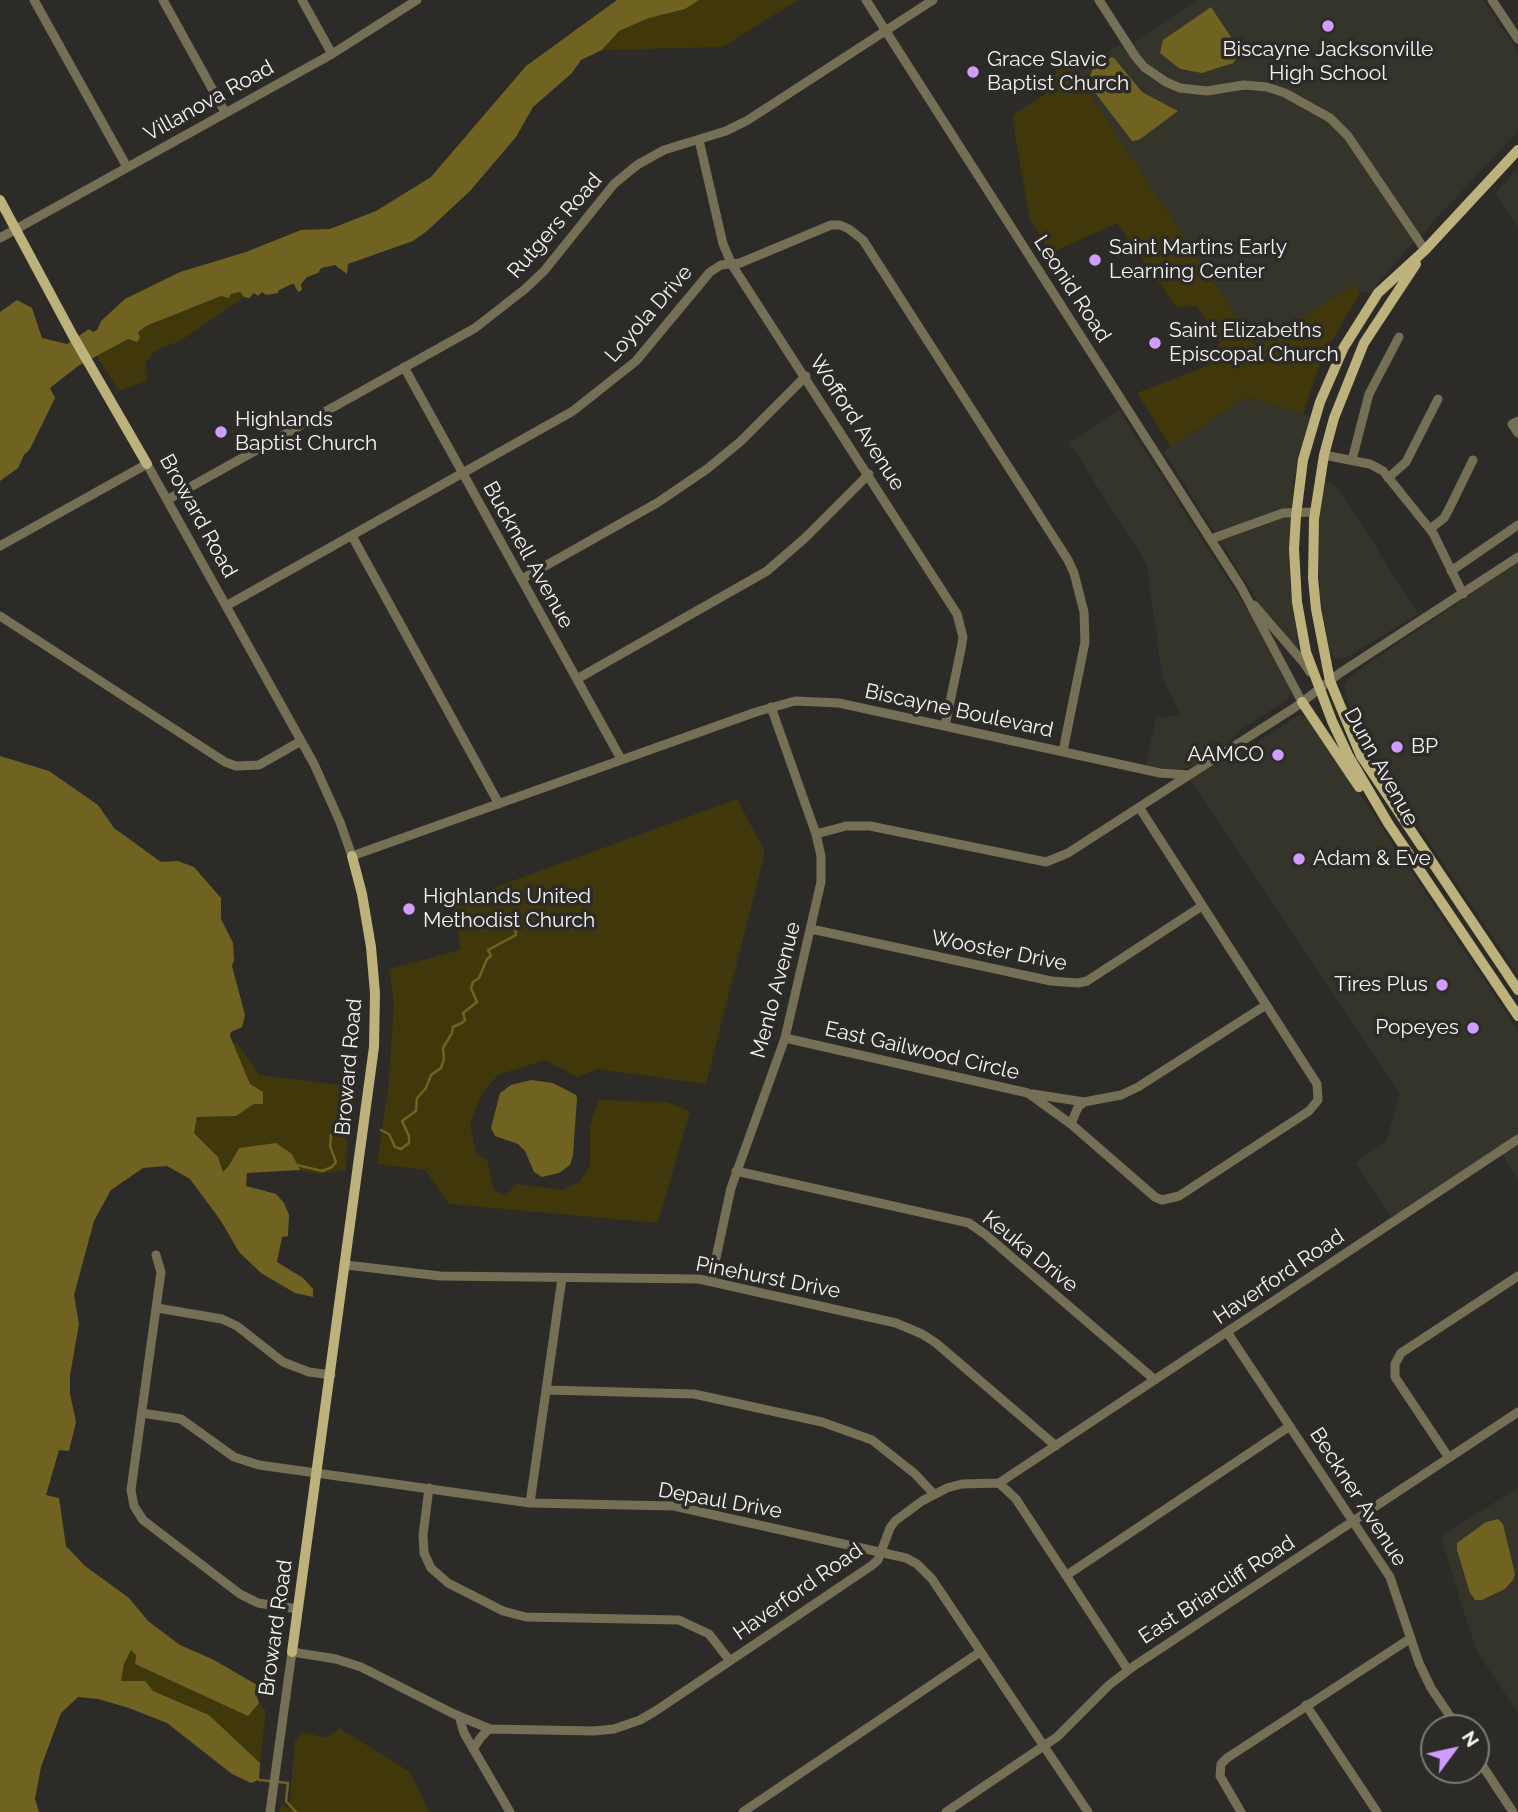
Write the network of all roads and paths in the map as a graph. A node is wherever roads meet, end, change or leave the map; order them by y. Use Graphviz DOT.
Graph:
graph roads {
  1 [pos="34,0"];
  2 [pos="163,0"];
  3 [pos="302,0"];
  4 [pos="416,0"];
  5 [pos="866,0"];
  6 [pos="933,0"];
  7 [pos="1100,0"];
  8 [pos="1492,0"];
  9 [pos="885,31"];
  10 [pos="1518,39"];
  11 [pos="332,54"];
  12 [pos="225,112"];
  13 [pos="699,140"];
  14 [pos="1518,150"];
  15 [pos="127,167"];
  16 [pos="0,200"];
  17 [pos="16,229"];
  18 [pos="0,237"];
  19 [pos="1425,250"];
  20 [pos="732,265"];
  21 [pos="1399,337"];
  22 [pos="404,367"];
  23 [pos="806,376"];
  24 [pos="1325,389"];
  25 [pos="1342,396"];
  26 [pos="1438,399"];
  27 [pos="1518,421"];
  28 [pos="1518,433"];
  29 [pos="1324,455"];
  30 [pos="1352,460"];
  31 [pos="1473,460"];
  32 [pos="147,464"];
  33 [pos="464,474"];
  34 [pos="869,474"];
  35 [pos="1388,478"];
  36 [pos="167,500"];
  37 [pos="1314,512"];
  38 [pos="1296,513"];
  39 [pos="1518,525"];
  40 [pos="1430,529"];
  41 [pos="352,536"];
  42 [pos="1210,539"];
  43 [pos="0,546"];
  44 [pos="1518,557"];
  45 [pos="1451,570"];
  46 [pos="522,579"];
  47 [pos="1463,594"];
  48 [pos="1248,598"];
  49 [pos="226,606"];
  50 [pos="0,616"];
  51 [pos="577,679"];
  52 [pos="1331,681"];
  53 [pos="1320,689"];
  54 [pos="1303,702"];
  55 [pos="771,707"];
  56 [pos="945,726"];
  57 [pos="301,741"];
  58 [pos="1063,751"];
  59 [pos="621,760"];
  60 [pos="1189,775"];
  61 [pos="499,804"];
  62 [pos="1139,807"];
  63 [pos="1388,823"];
  64 [pos="816,834"];
  65 [pos="1402,844"];
  66 [pos="352,856"];
  67 [pos="1433,864"];
  68 [pos="1202,906"];
  69 [pos="811,929"];
  70 [pos="1484,966"];
  71 [pos="1516,984"];
  72 [pos="1266,1005"];
  73 [pos="1518,1016"];
  74 [pos="785,1038"];
  75 [pos="1028,1093"];
  76 [pos="1084,1102"];
  77 [pos="1071,1124"];
  78 [pos="1518,1139"];
  79 [pos="736,1171"];
  80 [pos="156,1255"];
  81 [pos="346,1265"];
  82 [pos="1518,1276"];
  83 [pos="562,1278"];
  84 [pos="711,1281"];
  85 [pos="157,1308"];
  86 [pos="1227,1332"];
  87 [pos="331,1375"];
  88 [pos="1155,1381"];
  89 [pos="546,1390"];
  90 [pos="1518,1412"];
  91 [pos="142,1413"];
  92 [pos="1290,1426"];
  93 [pos="1056,1446"];
  94 [pos="1449,1458"];
  95 [pos="317,1472"];
  96 [pos="999,1483"];
  97 [pos="429,1488"];
  98 [pos="934,1494"];
  99 [pos="530,1503"];
  100 [pos="1353,1521"];
  101 [pos="881,1552"];
  102 [pos="1066,1575"];
  103 [pos="298,1609"];
  104 [pos="1411,1638"];
  105 [pos="292,1652"];
  106 [pos="980,1652"];
  107 [pos="730,1661"];
  108 [pos="1128,1670"];
  109 [pos="1307,1705"];
  110 [pos="1449,1714"];
  111 [pos="459,1716"];
  112 [pos="489,1729"];
  113 [pos="1044,1746"];
  114 [pos="473,1749"];
  115 [pos="1490,1777"];
  116 [pos="270,1812"];
  117 [pos="510,1812"];
  118 [pos="743,1812"];
  119 [pos="946,1812"];
  120 [pos="1088,1812"];
  121 [pos="1241,1812"];
  122 [pos="1377,1812"];
  123 [pos="1513,1812"];
  1 -- 15 [label="street"];
  2 -- 12 [label="street"];
  3 -- 11 [label="street"];
  4 -- 11 [label="street, Villanova Road"];
  5 -- 9 [label="street, Leonid Road"];
  6 -- 9 [label="street, Rutgers Road"];
  7 -- 19 [label="street"];
  8 -- 10 [label="street"];
  9 -- 13 [label="street, Rutgers Road"];
  9 -- 42 [label="street, Leonid Road"];
  11 -- 12 [label="street, Villanova Road"];
  12 -- 15 [label="street, Villanova Road"];
  13 -- 20 [label="street, Wofford Avenue"];
  13 -- 22 [label="street, Rutgers Road"];
  14 -- 19 [label="main road, Dunn Avenue"];
  15 -- 17 [label="street, Villanova Road"];
  16 -- 17 [label="main road, Broward Road"];
  17 -- 18 [label="street, Villanova Road"];
  17 -- 32 [label="main road, Broward Road"];
  19 -- 24 [label="main road, Dunn Avenue"];
  19 -- 25 [label="main road, Dunn Avenue"];
  20 -- 23 [label="street, Wofford Avenue"];
  20 -- 33 [label="street, Loyola Drive"];
  20 -- 58 [label="street, Loyola Drive"];
  21 -- 30 [label="street"];
  22 -- 33 [label="street, Bucknell Avenue"];
  22 -- 36 [label="street, Rutgers Road"];
  23 -- 34 [label="street, Wofford Avenue"];
  23 -- 46 [label="street"];
  24 -- 25 [label="main road"];
  24 -- 38 [label="main road, Dunn Avenue"];
  25 -- 29 [label="main road, Dunn Avenue"];
  26 -- 35 [label="street"];
  27 -- 28 [label="street"];
  29 -- 30 [label="street"];
  29 -- 37 [label="main road, Dunn Avenue"];
  30 -- 35 [label="street"];
  31 -- 40 [label="street"];
  32 -- 36 [label="street, Broward Road"];
  32 -- 43 [label="street"];
  33 -- 41 [label="street, Loyola Drive"];
  33 -- 46 [label="street, Bucknell Avenue"];
  34 -- 51 [label="street"];
  34 -- 56 [label="street, Wofford Avenue"];
  35 -- 40 [label="street"];
  36 -- 49 [label="street, Broward Road"];
  37 -- 38 [label="street"];
  37 -- 52 [label="main road, Dunn Avenue"];
  38 -- 42 [label="street"];
  38 -- 53 [label="main road, Dunn Avenue"];
  39 -- 45 [label="street"];
  40 -- 45 [label="street"];
  41 -- 49 [label="street, Loyola Drive"];
  41 -- 61 [label="street"];
  42 -- 48 [label="street, Leonid Road"];
  44 -- 47 [label="street"];
  45 -- 47 [label="street"];
  46 -- 51 [label="street, Bucknell Avenue"];
  47 -- 52 [label="street"];
  48 -- 53 [label="street, Leonid Road"];
  48 -- 54 [label="street, Leonid Road"];
  49 -- 57 [label="street, Broward Road"];
  50 -- 57 [label="street"];
  51 -- 59 [label="street, Bucknell Avenue"];
  52 -- 53 [label="street"];
  52 -- 67 [label="main road, Dunn Avenue"];
  53 -- 54 [label="street"];
  53 -- 63 [label="main road, Dunn Avenue"];
  54 -- 60 [label="street"];
  54 -- 63 [label="main road"];
  55 -- 56 [label="street, Biscayne Boulevard"];
  55 -- 59 [label="street, Biscayne Boulevard"];
  55 -- 64 [label="street, Menlo Avenue"];
  56 -- 58 [label="street, Biscayne Boulevard"];
  57 -- 66 [label="street, Broward Road"];
  58 -- 60 [label="street, Biscayne Boulevard"];
  59 -- 61 [label="street, Biscayne Boulevard"];
  60 -- 62 [label="street"];
  61 -- 66 [label="street, Biscayne Boulevard"];
  62 -- 64 [label="street"];
  62 -- 68 [label="street"];
  63 -- 65 [label="main road, Dunn Avenue"];
  64 -- 69 [label="street, Menlo Avenue"];
  65 -- 67 [label="main road"];
  65 -- 70 [label="main road, Dunn Avenue"];
  66 -- 81 [label="main road, Broward Road"];
  67 -- 71 [label="main road, Dunn Avenue"];
  68 -- 69 [label="street, Wooster Drive"];
  68 -- 72 [label="street"];
  69 -- 74 [label="street, Menlo Avenue"];
  70 -- 71 [label="main road"];
  70 -- 73 [label="main road, Dunn Avenue"];
  72 -- 76 [label="street"];
  72 -- 77 [label="street, East Gailwood Circle"];
  74 -- 75 [label="street, East Gailwood Circle"];
  74 -- 79 [label="street, Menlo Avenue"];
  75 -- 76 [label="street"];
  75 -- 77 [label="street, East Gailwood Circle"];
  76 -- 77 [label="street"];
  78 -- 86 [label="street, Haverford Road"];
  79 -- 84 [label="street, Menlo Avenue"];
  79 -- 88 [label="street, Keuka Drive"];
  80 -- 85 [label="street"];
  81 -- 83 [label="street, Pinehurst Drive"];
  81 -- 87 [label="main road, Broward Road"];
  82 -- 94 [label="street"];
  83 -- 84 [label="street, Pinehurst Drive"];
  83 -- 89 [label="street"];
  84 -- 93 [label="street, Pinehurst Drive"];
  85 -- 87 [label="street"];
  85 -- 91 [label="street"];
  86 -- 88 [label="street, Haverford Road"];
  86 -- 92 [label="street, Beckner Avenue"];
  87 -- 95 [label="main road, Broward Road"];
  88 -- 93 [label="street, Haverford Road"];
  89 -- 98 [label="street"];
  89 -- 99 [label="street"];
  90 -- 94 [label="street, East Briarcliff Road"];
  91 -- 95 [label="street, Depaul Drive"];
  91 -- 103 [label="street"];
  92 -- 100 [label="street, Beckner Avenue"];
  92 -- 102 [label="street"];
  93 -- 96 [label="street, Haverford Road"];
  94 -- 100 [label="street, East Briarcliff Road"];
  95 -- 97 [label="street, Depaul Drive"];
  95 -- 103 [label="main road, Broward Road"];
  96 -- 98 [label="street, Haverford Road"];
  96 -- 102 [label="street"];
  97 -- 99 [label="street, Depaul Drive"];
  97 -- 107 [label="street"];
  98 -- 101 [label="street, Haverford Road"];
  99 -- 101 [label="street, Depaul Drive"];
  100 -- 104 [label="street, Beckner Avenue"];
  100 -- 108 [label="street, East Briarcliff Road"];
  101 -- 106 [label="street, Depaul Drive"];
  101 -- 107 [label="street, Haverford Road"];
  102 -- 108 [label="street"];
  103 -- 105 [label="main road, Broward Road"];
  104 -- 109 [label="street"];
  104 -- 110 [label="street, Beckner Avenue"];
  105 -- 111 [label="street, Haverford Road"];
  105 -- 116 [label="street, Broward Road"];
  106 -- 113 [label="street, Depaul Drive"];
  106 -- 118 [label="street"];
  107 -- 112 [label="street, Haverford Road"];
  108 -- 113 [label="street, East Briarcliff Road"];
  109 -- 121 [label="street"];
  109 -- 122 [label="street"];
  111 -- 112 [label="street, Haverford Road"];
  111 -- 114 [label="street"];
  112 -- 114 [label="street"];
  113 -- 119 [label="street, East Briarcliff Road"];
  113 -- 120 [label="street, Depaul Drive"];
  114 -- 117 [label="street"];
  115 -- 123 [label="street"];
}
